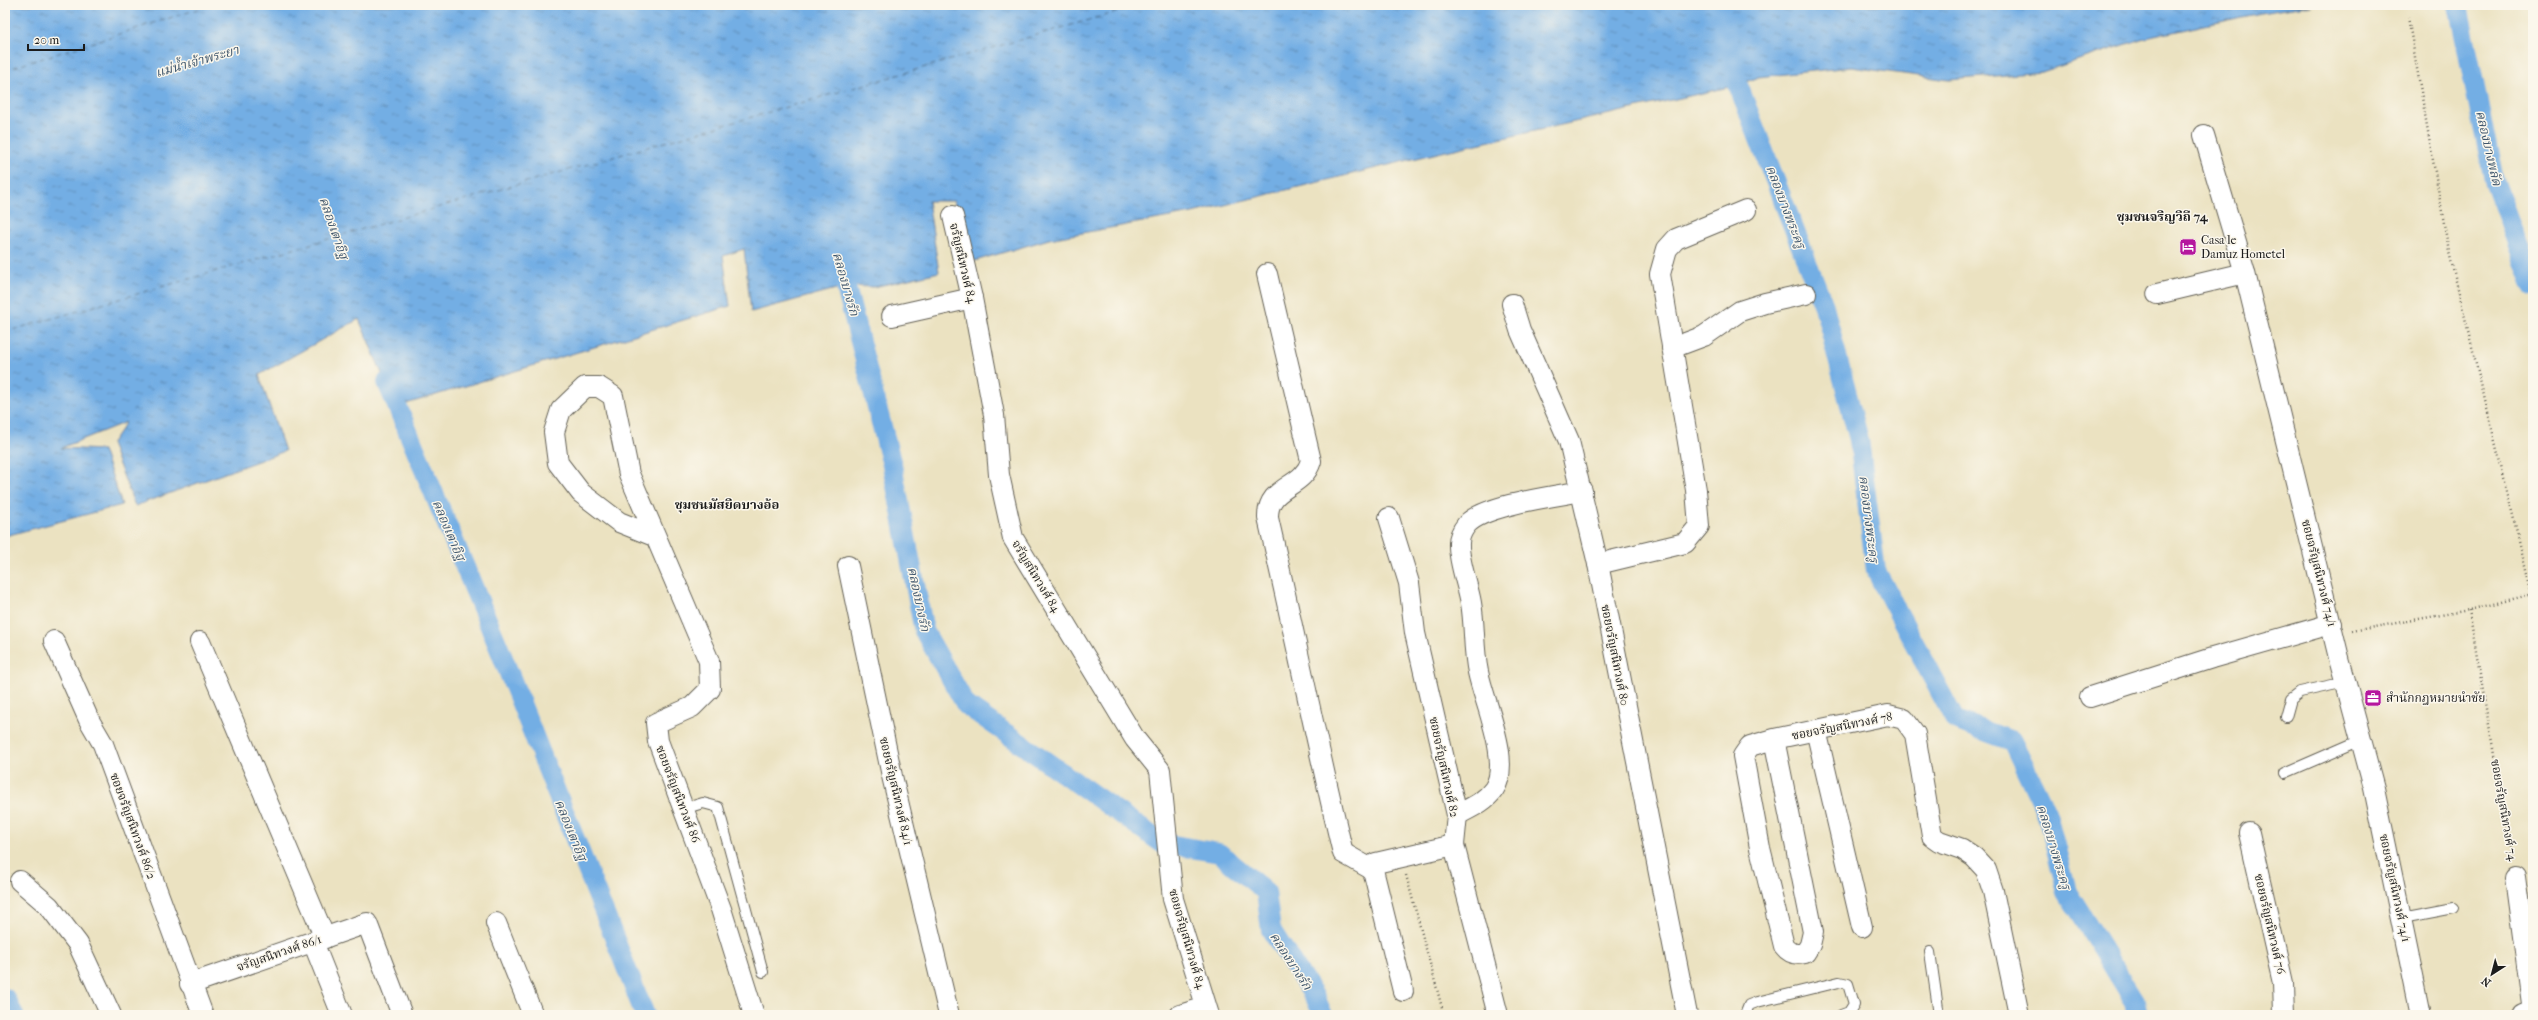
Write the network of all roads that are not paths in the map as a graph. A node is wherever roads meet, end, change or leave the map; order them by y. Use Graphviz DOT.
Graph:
graph roads {
  1 [pos="2204,135"];
  2 [pos="1746,210"];
  3 [pos="953,216"];
  4 [pos="2245,273"];
  5 [pos="1267,274"];
  6 [pos="1806,294"];
  7 [pos="2157,294"];
  8 [pos="972,298"];
  9 [pos="1512,304"];
  10 [pos="892,316"];
  11 [pos="1672,348"];
  12 [pos="1582,491"];
  13 [pos="1389,518"];
  14 [pos="654,536"];
  15 [pos="1598,564"];
  16 [pos="848,566"];
  17 [pos="2332,629"];
  18 [pos="54,641"];
  19 [pos="200,642"];
  20 [pos="2346,682"];
  21 [pos="2090,697"];
  22 [pos="2286,718"];
  23 [pos="1816,730"];
  24 [pos="1774,739"];
  25 [pos="2361,740"];
  26 [pos="2285,773"];
  27 [pos="684,809"];
  28 [pos="1457,815"];
  29 [pos="2249,833"];
  30 [pos="1454,845"];
  31 [pos="1169,863"];
  32 [pos="1372,870"];
  33 [pos="2515,877"];
  34 [pos="20,881"];
  35 [pos="2454,908"];
  36 [pos="2402,918"];
  37 [pos="496,923"];
  38 [pos="1862,927"];
  39 [pos="319,940"];
  40 [pos="1930,952"];
  41 [pos="763,972"];
  42 [pos="190,984"];
  43 [pos="1403,992"];
  44 [pos="1207,1011"];
  45 [pos="2533,1011"];
  46 [pos="111,1015"];
  47 [pos="203,1015"];
  48 [pos="342,1015"];
  49 [pos="402,1015"];
  50 [pos="533,1015"];
  51 [pos="754,1015"];
  52 [pos="948,1015"];
  53 [pos="1180,1015"];
  54 [pos="1498,1015"];
  55 [pos="1687,1015"];
  56 [pos="1745,1015"];
  57 [pos="1841,1015"];
  58 [pos="1939,1015"];
  59 [pos="2019,1015"];
  60 [pos="2284,1015"];
  61 [pos="2421,1015"];
  62 [pos="2523,1015"];
  1 -- 4 [label="street, ซอยจรัญสนิทวงศ์ 74/1"];
  2 -- 11 [label="street"];
  3 -- 8 [label="street, จรัญสนิทวงศ์ 84"];
  4 -- 7 [label="street"];
  4 -- 17 [label="street, ซอยจรัญสนิทวงศ์ 74/1"];
  5 -- 32 [label="street"];
  6 -- 11 [label="street"];
  8 -- 10 [label="street"];
  8 -- 31 [label="street, จรัญสนิทวงศ์ 84"];
  9 -- 12 [label="street, ซอยจรัญสนิทวงศ์ 80"];
  11 -- 15 [label="street"];
  12 -- 15 [label="street, ซอยจรัญสนิทวงศ์ 80"];
  12 -- 28 [label="street"];
  13 -- 28 [label="street, ซอยจรัญสนิทวงศ์ 82"];
  14 -- 14 [label="street, ซอยจรัญสนิทวงศ์ 86"];
  14 -- 27 [label="street, ซอยจรัญสนิทวงศ์ 86"];
  15 -- 55 [label="street, ซอยจรัญสนิทวงศ์ 80"];
  16 -- 52 [label="street, ซอยจรัญสนิทวงศ์ 84/1"];
  17 -- 20 [label="street, ซอยจรัญสนิทวงศ์ 74/1"];
  17 -- 21 [label="street"];
  18 -- 42 [label="street, ซอยจรัญสนิทวงศ์ 86/2"];
  19 -- 39 [label="street"];
  20 -- 22 [label="lane"];
  20 -- 25 [label="street, ซอยจรัญสนิทวงศ์ 74/1"];
  23 -- 24 [label="street, ซอยจรัญสนิทวงศ์ 78"];
  23 -- 38 [label="street"];
  23 -- 59 [label="street, ซอยจรัญสนิทวงศ์ 78"];
  24 -- 24 [label="street, ซอยจรัญสนิทวงศ์ 78"];
  25 -- 26 [label="lane"];
  25 -- 36 [label="street, ซอยจรัญสนิทวงศ์ 74/1"];
  27 -- 41 [label="lane"];
  27 -- 51 [label="street, ซอยจรัญสนิทวงศ์ 86"];
  28 -- 30 [label="street, ซอยจรัญสนิทวงศ์ 82"];
  29 -- 60 [label="street, ซอยจรัญสนิทวงศ์ 76"];
  30 -- 32 [label="street"];
  30 -- 54 [label="street, ซอยจรัญสนิทวงศ์ 82"];
  31 -- 44 [label="street, ซอยจรัญสนิทวงศ์ 84"];
  32 -- 43 [label="street"];
  33 -- 45 [label="street, ซอยจรัญสนิทวงศ์ 74"];
  34 -- 46 [label="street"];
  35 -- 36 [label="lane"];
  36 -- 61 [label="street, ซอยจรัญสนิทวงศ์ 74/1"];
  37 -- 50 [label="street"];
  39 -- 42 [label="street, จรัญสนิทวงศ์ 86/1"];
  39 -- 48 [label="street"];
  39 -- 49 [label="street, จรัญสนิทวงศ์ 86/1"];
  40 -- 58 [label="lane"];
  42 -- 47 [label="street, ซอยจรัญสนิทวงศ์ 86/2"];
  44 -- 53 [label="street"];
  45 -- 62 [label="main road"];
  56 -- 57 [label="lane"];
}
